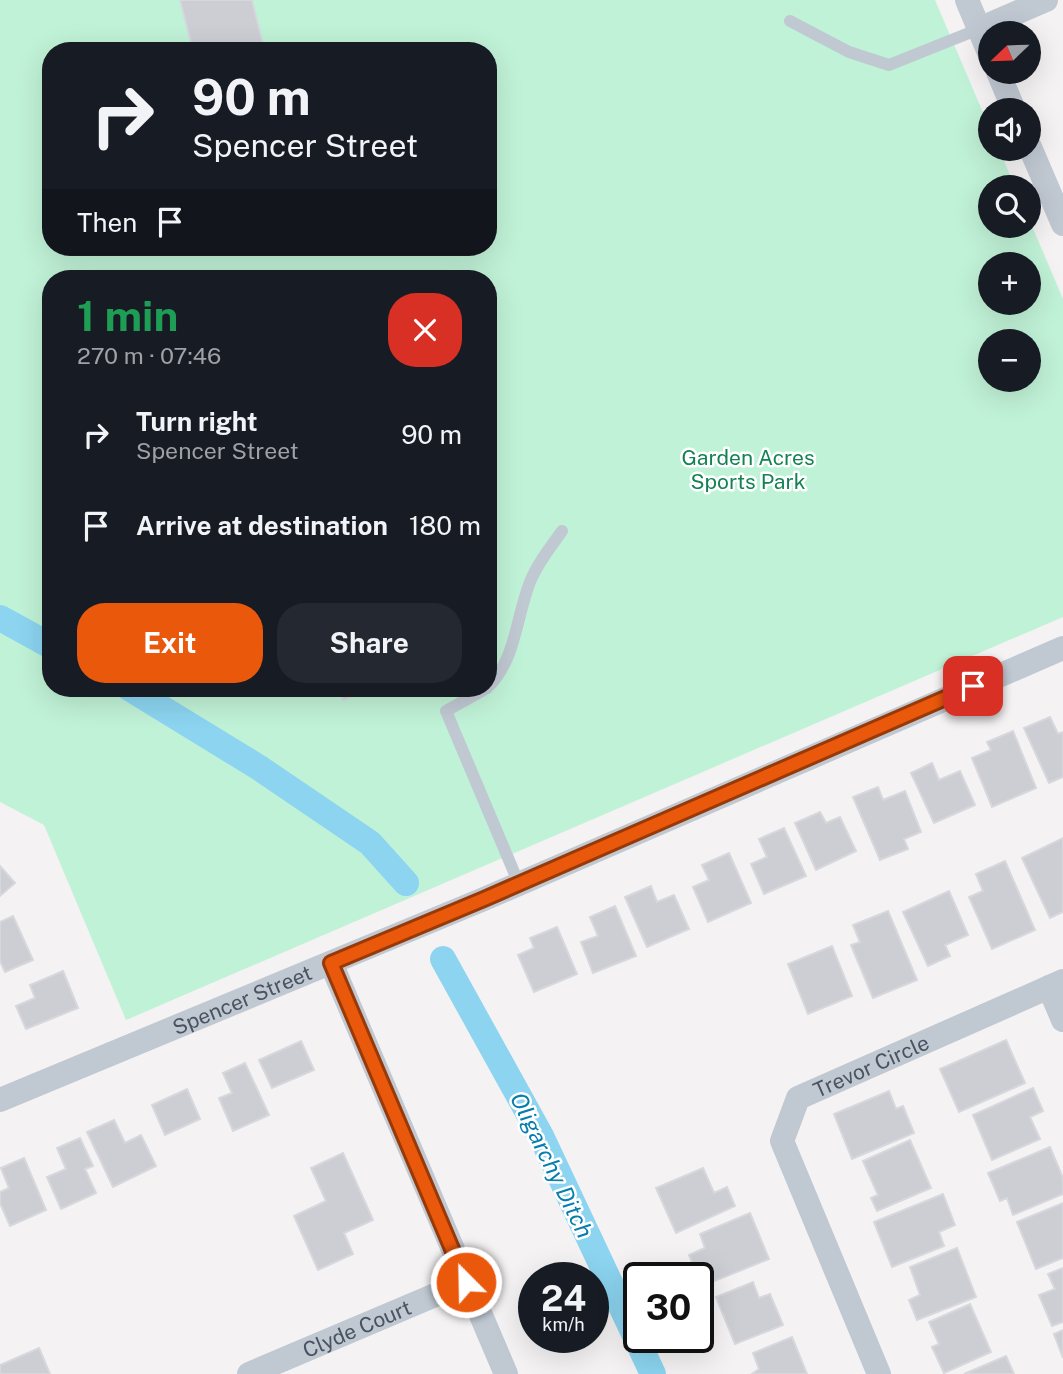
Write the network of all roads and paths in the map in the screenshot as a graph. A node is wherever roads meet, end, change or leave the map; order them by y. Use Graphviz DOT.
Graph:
graph roads {
  1 [pos="967,0"];
  2 [pos="1046,0"];
  3 [pos="790,20"];
  4 [pos="997,21"];
  5 [pos="978,27"];
  6 [pos="978,29"];
  7 [pos="1036,161"];
  8 [pos="1063,224"];
  9 [pos="562,531"];
  10 [pos="1063,648"];
  11 [pos="497,677"];
  12 [pos="470,697"];
  13 [pos="519,884"];
  14 [pos="331,963"];
  15 [pos="1056,984"];
  16 [pos="1063,1020"];
  17 [pos="0,1099"];
  18 [pos="466,1282"];
  19 [pos="249,1374"];
  20 [pos="506,1374"];
  21 [pos="879,1374"];
  1 -- 5 [label="street"];
  2 -- 4 [label="street"];
  3 -- 6 [label="lane"];
  7 -- 8 [label="street"];
  9 -- 11 [label="lane"];
  10 -- 13 [label="street, Spencer Street"];
  12 -- 13 [label="lane"];
  13 -- 14 [label="street, Spencer Street"];
  14 -- 17 [label="street, Spencer Street"];
  14 -- 18 [label="street"];
  15 -- 16 [label="street"];
  15 -- 21 [label="street, Trevor Circle"];
  18 -- 19 [label="street, Clyde Court"];
  18 -- 20 [label="street"];
}
